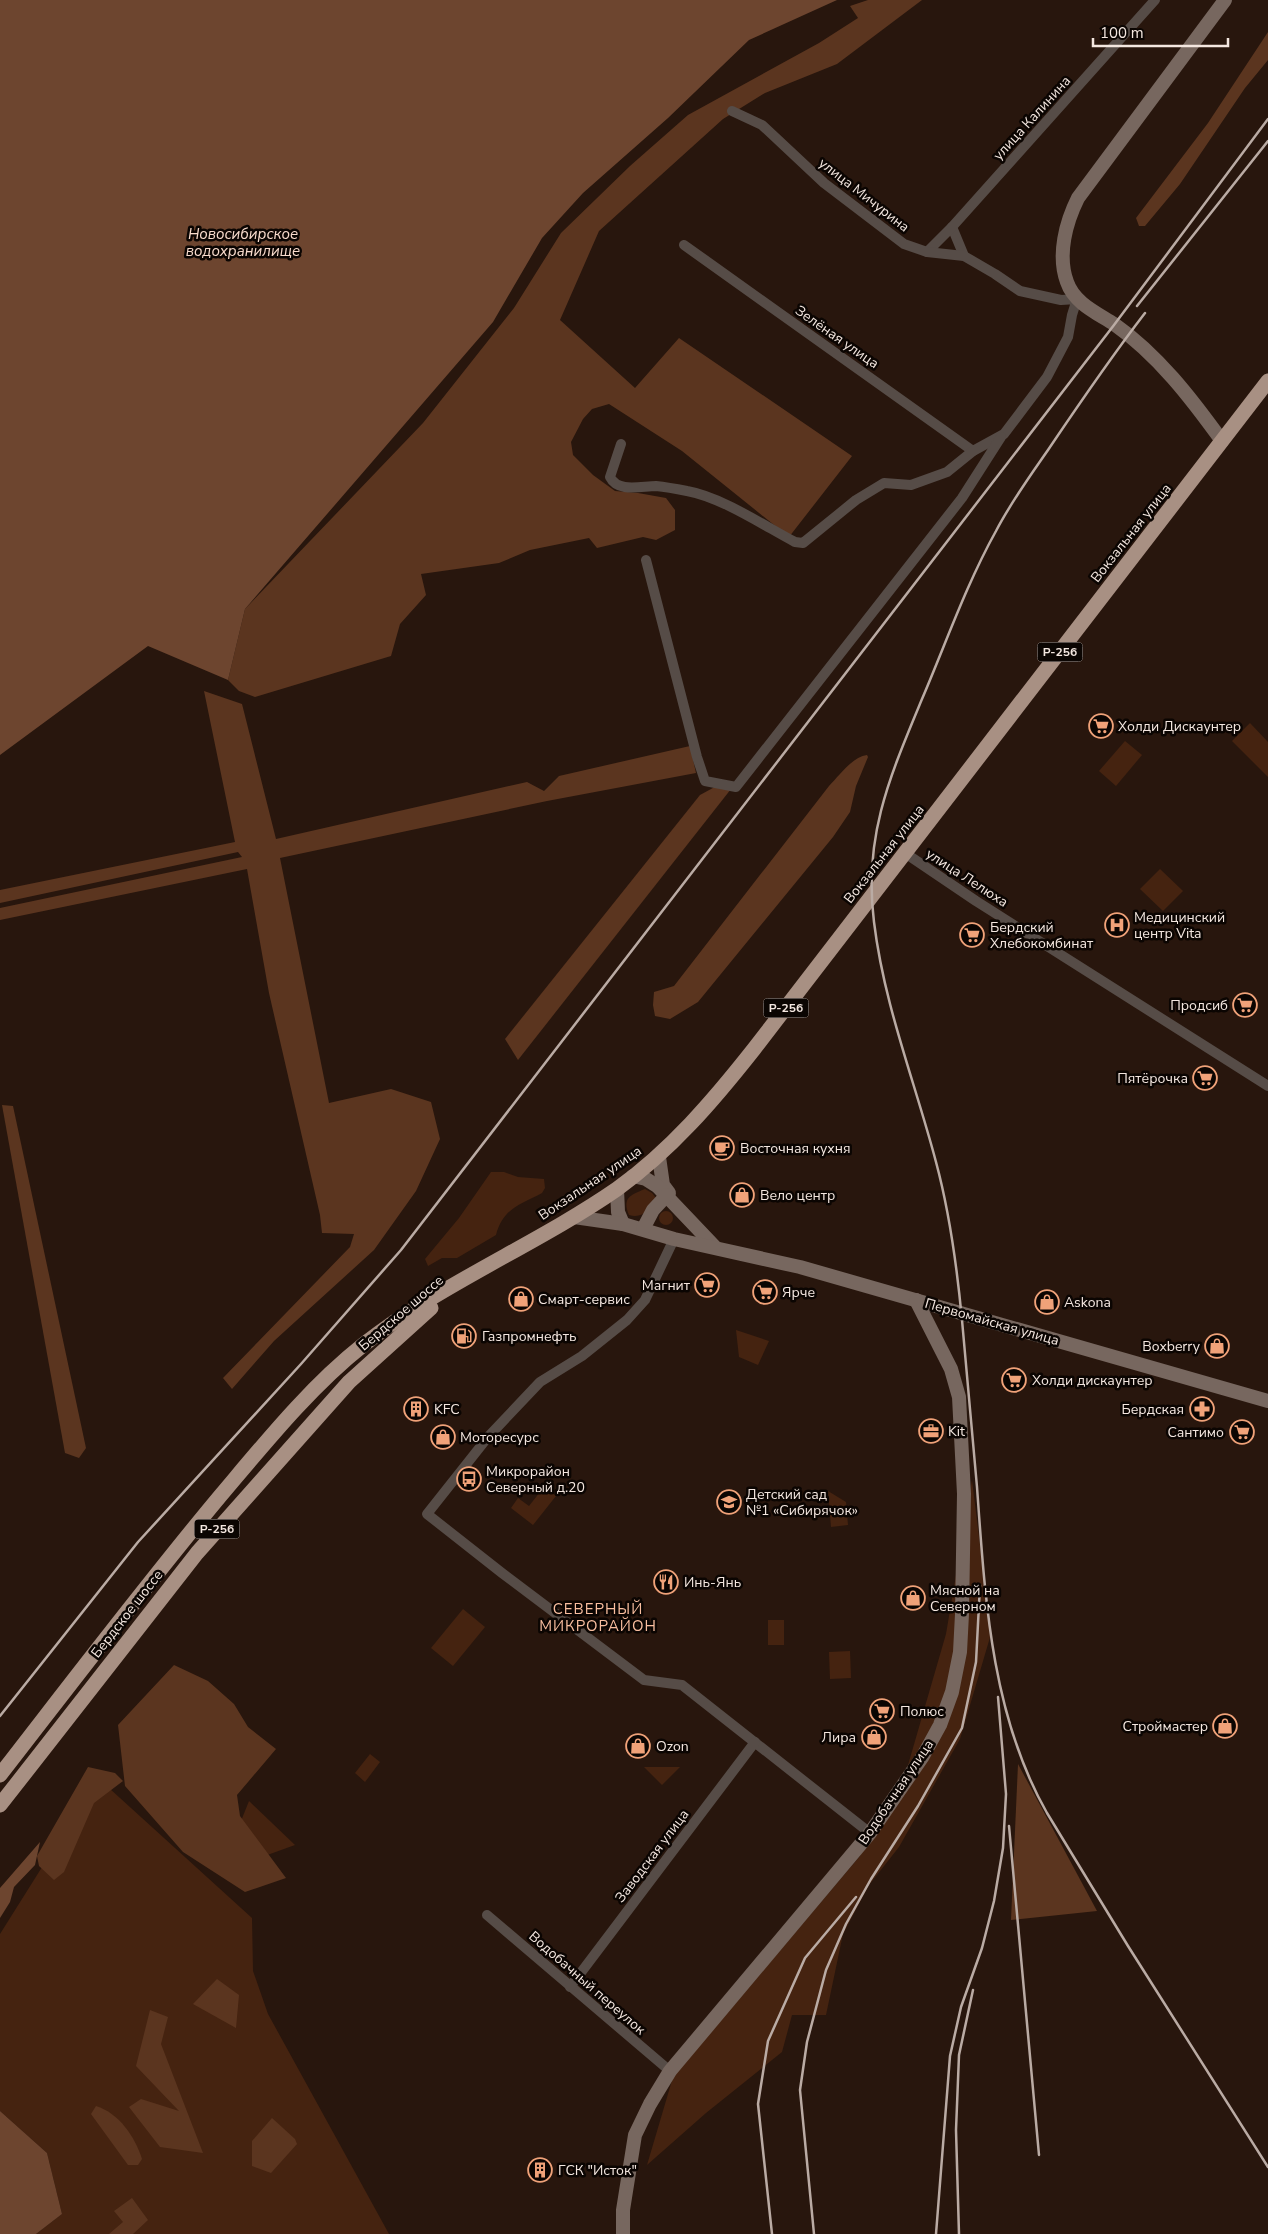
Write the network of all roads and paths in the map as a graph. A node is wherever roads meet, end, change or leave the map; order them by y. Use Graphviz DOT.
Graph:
graph roads {
  1 [pos="1154,0"];
  2 [pos="1225,0"];
  3 [pos="732,111"];
  4 [pos="952,227"];
  5 [pos="684,245"];
  6 [pos="927,252"];
  7 [pos="964,256"];
  8 [pos="1077,299"];
  9 [pos="1268,381"];
  10 [pos="1004,434"];
  11 [pos="1222,441"];
  12 [pos="621,444"];
  13 [pos="973,451"];
  14 [pos="646,560"];
  15 [pos="905,853"];
  16 [pos="1268,1086"];
  17 [pos="659,1157"];
  18 [pos="634,1176"];
  19 [pos="617,1189"];
  20 [pos="666,1195"];
  21 [pos="683,1212"];
  22 [pos="574,1217"];
  23 [pos="623,1224"];
  24 [pos="643,1229"];
  25 [pos="674,1238"];
  26 [pos="715,1247"];
  27 [pos="464,1280"];
  28 [pos="916,1300"];
  29 [pos="1268,1401"];
  30 [pos="755,1742"];
  31 [pos="0,1774"];
  32 [pos="0,1805"];
  33 [pos="870,1833"];
  34 [pos="487,1915"];
  35 [pos="570,1987"];
  36 [pos="670,2071"];
  37 [pos="623,2234"];
  1 -- 4 [label="street, улица Калинина"];
  2 -- 8 [label="street"];
  3 -- 6 [label="street, улица Мичурина"];
  4 -- 6 [label="street, улица Калинина"];
  4 -- 7 [label="street"];
  5 -- 13 [label="street, Зелёная улица"];
  6 -- 7 [label="street, улица Мичурина"];
  7 -- 8 [label="street, улица Мичурина"];
  8 -- 10 [label="street"];
  8 -- 11 [label="street"];
  9 -- 11 [label="highway, Вокзальная улица / Р-256"];
  10 -- 13 [label="street"];
  10 -- 14 [label="street"];
  11 -- 15 [label="highway, Вокзальная улица / Р-256"];
  12 -- 13 [label="street"];
  15 -- 16 [label="street, улица Лелюха"];
  15 -- 17 [label="highway, Вокзальная улица / Р-256"];
  17 -- 18 [label="highway, Вокзальная улица / Р-256"];
  17 -- 21 [label="street"];
  18 -- 19 [label="highway, Вокзальная улица / Р-256"];
  18 -- 20 [label="street"];
  19 -- 22 [label="highway, Вокзальная улица / Р-256"];
  19 -- 23 [label="street"];
  20 -- 21 [label="street"];
  20 -- 24 [label="street"];
  21 -- 26 [label="street"];
  22 -- 23 [label="street, Первомайская улица"];
  22 -- 27 [label="highway, Вокзальная улица / Р-256"];
  23 -- 24 [label="street, Первомайская улица"];
  24 -- 25 [label="street, Первомайская улица"];
  25 -- 26 [label="street, Первомайская улица"];
  25 -- 30 [label="street"];
  26 -- 28 [label="street, Первомайская улица"];
  27 -- 31 [label="highway, Бердское шоссе / Р-256"];
  27 -- 32 [label="highway, Бердское шоссе / Р-256"];
  28 -- 29 [label="street, Первомайская улица"];
  28 -- 33 [label="street, Водобачная улица"];
  30 -- 33 [label="street"];
  30 -- 35 [label="street, Заводская улица"];
  33 -- 36 [label="street, Водобачная улица"];
  34 -- 35 [label="street, Водобачный переулок"];
  35 -- 36 [label="street, Водобачный переулок"];
  36 -- 37 [label="street, Водобачная улица"];
}
